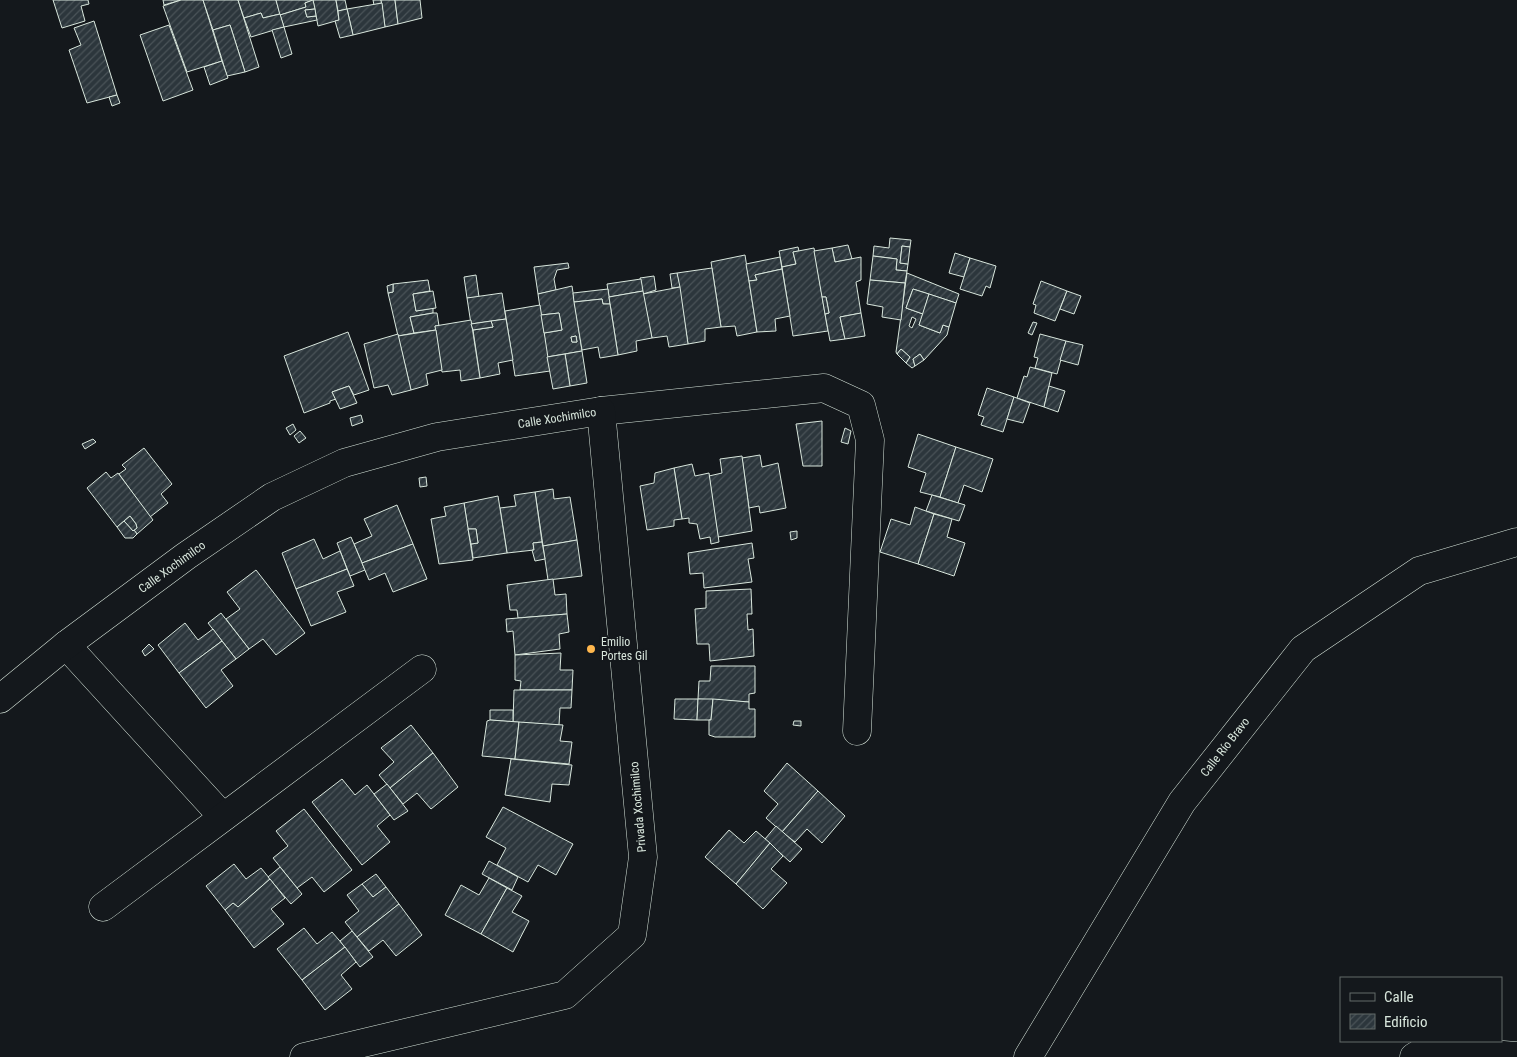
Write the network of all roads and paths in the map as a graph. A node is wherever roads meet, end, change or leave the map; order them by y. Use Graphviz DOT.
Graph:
graph roads {
  1 [pos="601,411"];
  2 [pos="1517,542"];
  3 [pos="66,645"];
  4 [pos="422,669"];
  5 [pos="0,699"];
  6 [pos="857,731"];
  7 [pos="223,817"];
  8 [pos="103,907"];
  9 [pos="1517,1056"];
  10 [pos="304,1057"];
  11 [pos="1028,1057"];
  12 [pos="1414,1057"];
  1 -- 3 [label="street, Calle Xochimilco"];
  1 -- 6 [label="street, Calle Xochimilco"];
  1 -- 10 [label="street, Privada Xochimilco"];
  2 -- 11 [label="street, Calle Río Bravo"];
  3 -- 5 [label="street, Calle Xochimilco"];
  3 -- 7 [label="street"];
  4 -- 7 [label="street"];
  7 -- 8 [label="street"];
  9 -- 12 [label="street"];
}
